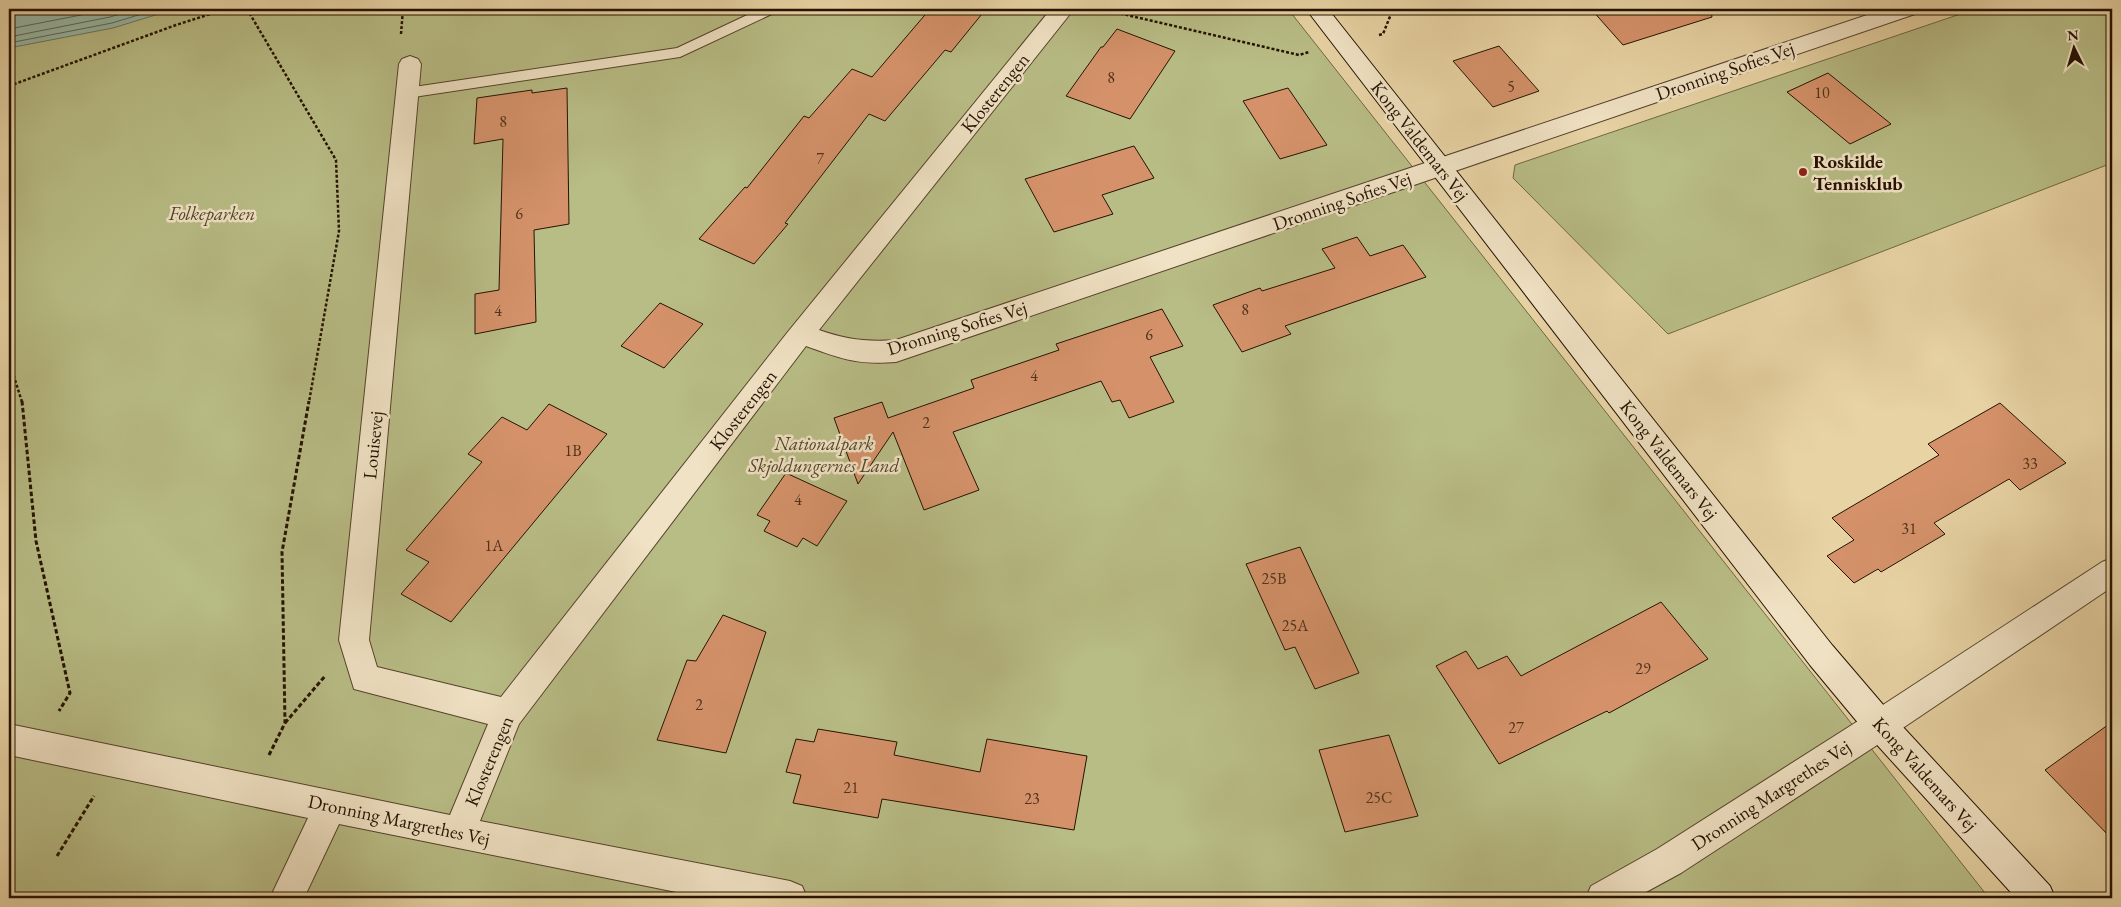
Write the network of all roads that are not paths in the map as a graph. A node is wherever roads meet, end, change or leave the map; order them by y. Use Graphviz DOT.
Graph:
graph roads {
  1 [pos="771,9"];
  2 [pos="1063,9"];
  3 [pos="1317,9"];
  4 [pos="1907,9"];
  5 [pos="410,64"];
  6 [pos="407,93"];
  7 [pos="1441,168"];
  8 [pos="802,334"];
  9 [pos="2112,571"];
  10 [pos="508,714"];
  11 [pos="1880,725"];
  12 [pos="23,743"];
  13 [pos="332,806"];
  14 [pos="459,833"];
  15 [pos="287,898"];
  16 [pos="790,898"];
  17 [pos="1603,898"];
  18 [pos="2038,898"];
  1 -- 6 [label="lane"];
  2 -- 8 [label="street, Klosterengen"];
  3 -- 7 [label="street, Kong Valdemars Vej"];
  4 -- 7 [label="street, Dronning Sofies Vej"];
  5 -- 6 [label="street, Louisevej"];
  6 -- 10 [label="street, Louisevej"];
  7 -- 8 [label="street, Dronning Sofies Vej"];
  7 -- 11 [label="street, Kong Valdemars Vej"];
  8 -- 10 [label="street, Klosterengen"];
  9 -- 11 [label="street, Dronning Margrethes Vej"];
  10 -- 14 [label="street, Klosterengen"];
  11 -- 17 [label="street, Dronning Margrethes Vej"];
  11 -- 18 [label="street, Kong Valdemars Vej"];
  12 -- 13 [label="street, Dronning Margrethes Vej"];
  13 -- 14 [label="street, Dronning Margrethes Vej"];
  13 -- 15 [label="street"];
  14 -- 16 [label="street, Dronning Margrethes Vej"];
}
